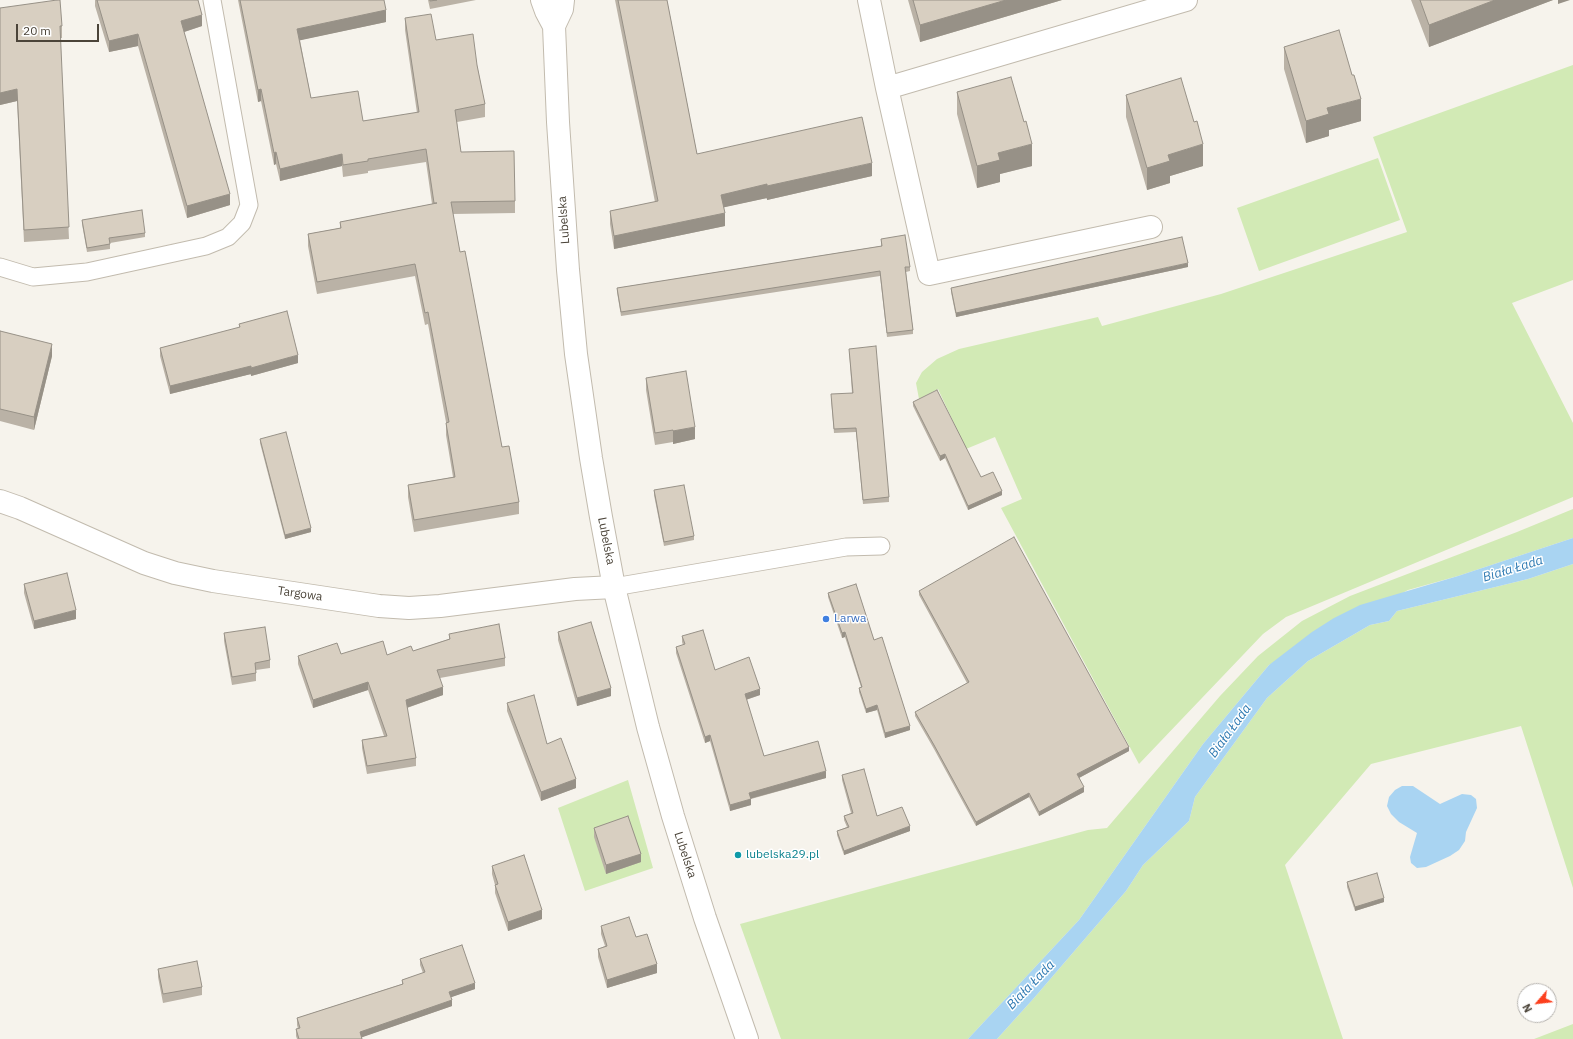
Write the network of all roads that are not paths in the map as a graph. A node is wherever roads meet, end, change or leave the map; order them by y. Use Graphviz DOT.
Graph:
graph roads {
  1 [pos="212,0"];
  2 [pos="542,0"];
  3 [pos="563,0"];
  4 [pos="869,0"];
  5 [pos="1186,0"];
  6 [pos="554,26"];
  7 [pos="887,88"];
  8 [pos="1150,227"];
  9 [pos="0,267"];
  10 [pos="0,501"];
  11 [pos="881,546"];
  12 [pos="614,587"];
  13 [pos="747,1039"];
  1 -- 9 [label="lane"];
  2 -- 6 [label="street, Lubelska"];
  3 -- 6 [label="street, Lubelska"];
  4 -- 7 [label="street"];
  5 -- 7 [label="street"];
  6 -- 12 [label="street, Lubelska"];
  7 -- 8 [label="street"];
  10 -- 12 [label="street, Targowa"];
  11 -- 12 [label="lane"];
  12 -- 13 [label="street, Lubelska"];
}
